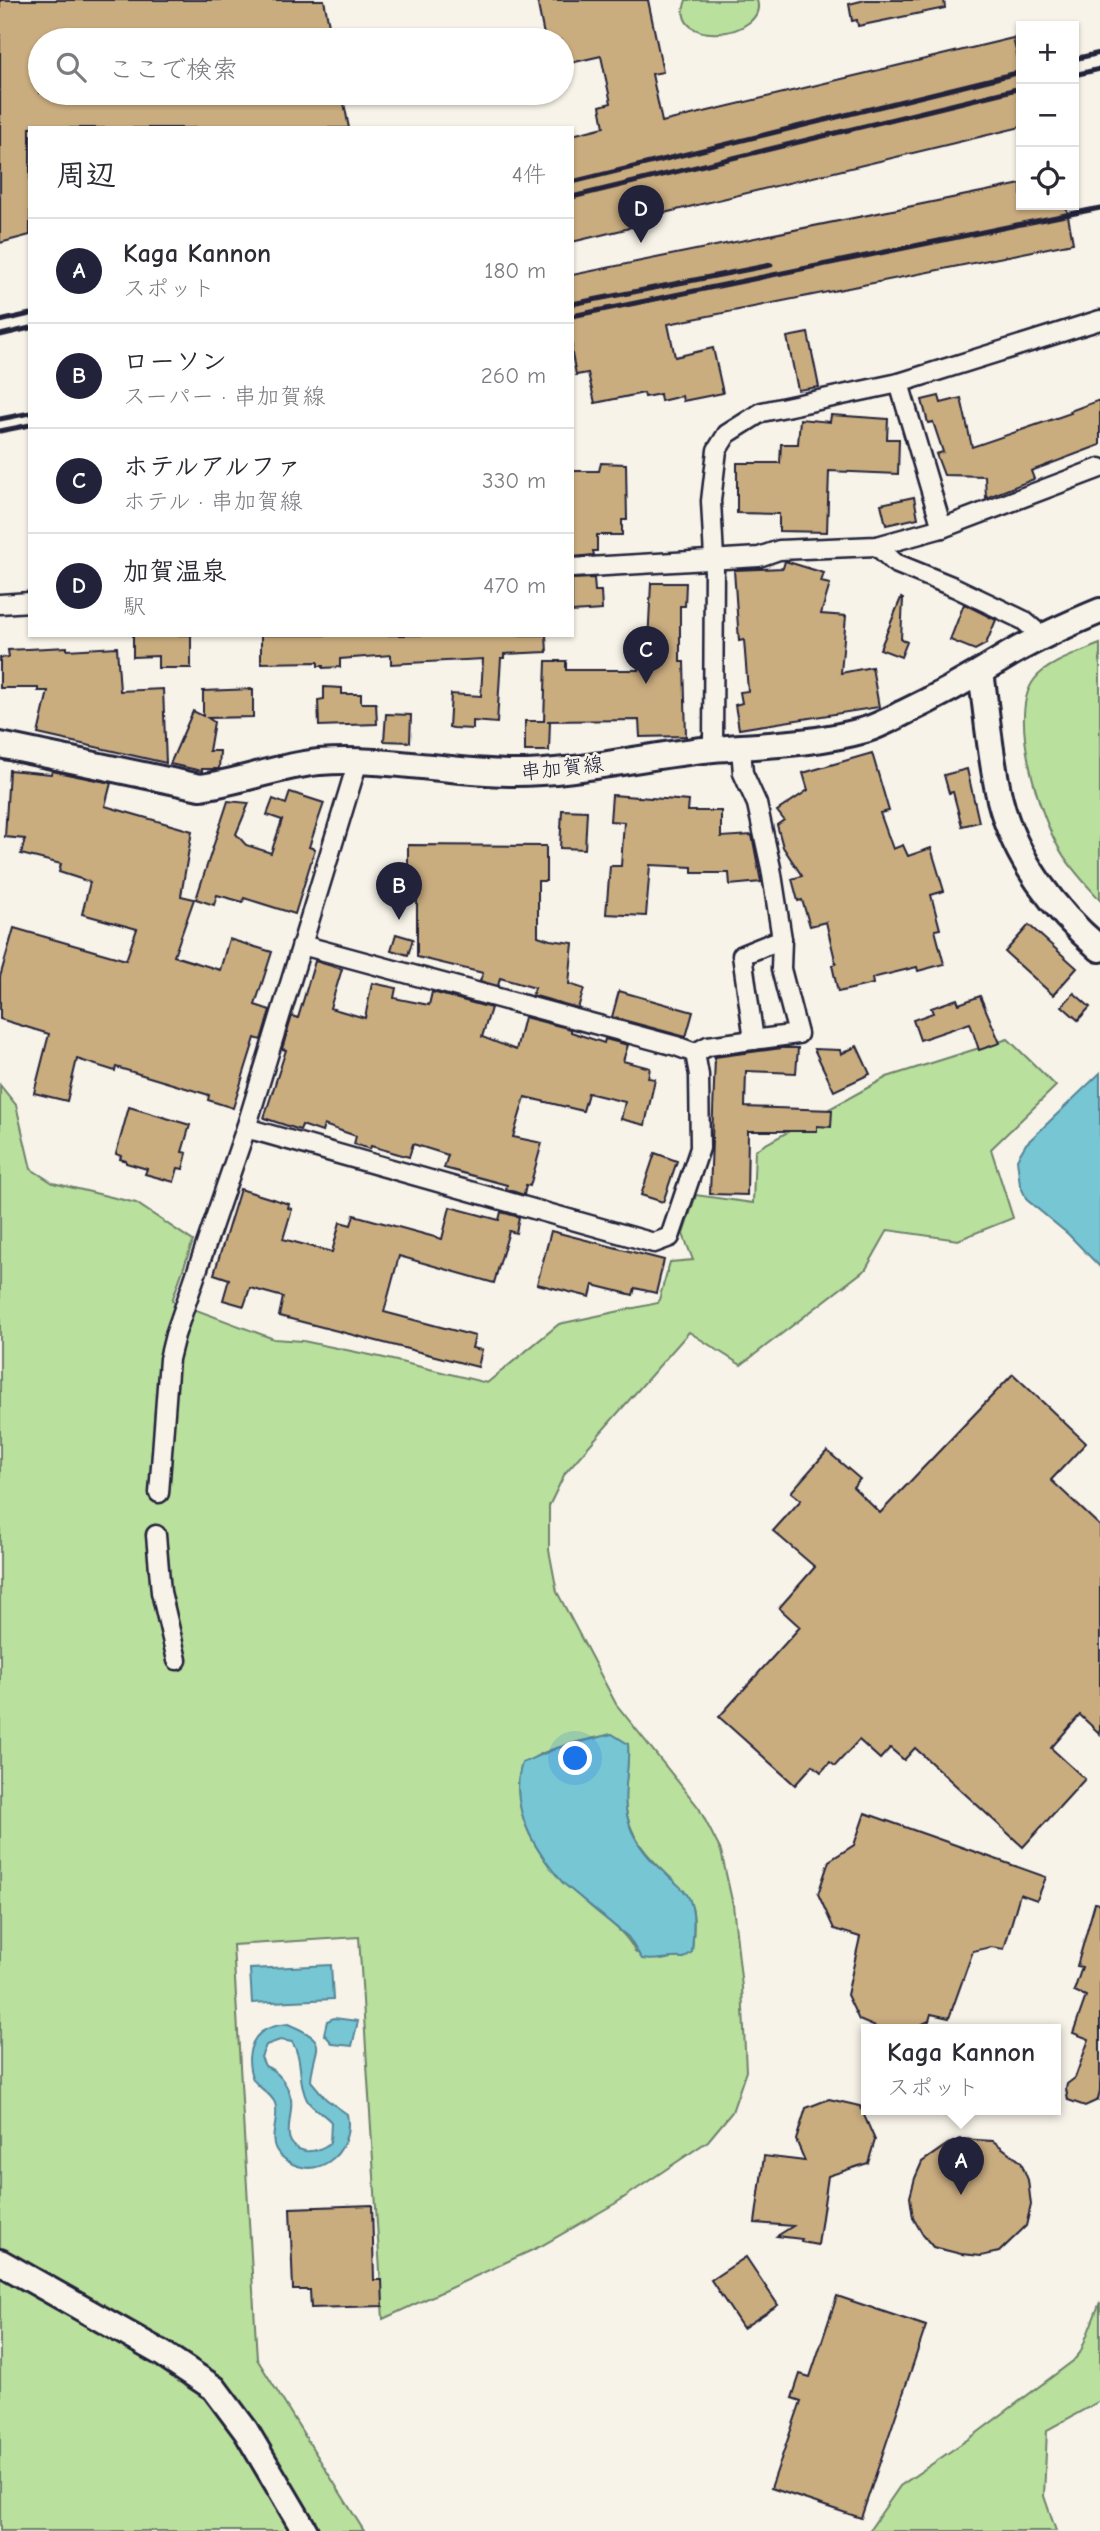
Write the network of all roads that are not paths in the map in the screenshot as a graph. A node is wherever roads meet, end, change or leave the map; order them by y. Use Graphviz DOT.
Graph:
graph roads {
  1 [pos="1100,320"];
  2 [pos="899,383"];
  3 [pos="1100,468"];
  4 [pos="942,528"];
  5 [pos="877,545"];
  6 [pos="714,558"];
  7 [pos="574,568"];
  8 [pos="28,602"];
  9 [pos="0,604"];
  10 [pos="1100,611"];
  11 [pos="1043,637"];
  12 [pos="981,672"];
  13 [pos="0,745"];
  14 [pos="741,748"];
  15 [pos="713,749"];
  16 [pos="358,761"];
  17 [pos="782,939"];
  18 [pos="302,945"];
  19 [pos="1100,949"];
  20 [pos="754,1040"];
  21 [pos="695,1053"];
  22 [pos="246,1128"];
  23 [pos="159,1493"];
  24 [pos="156,1535"];
  25 [pos="177,1660"];
  26 [pos="0,2262"];
  27 [pos="305,2531"];
  1 -- 2 [label="street"];
  2 -- 4 [label="street"];
  2 -- 6 [label="street"];
  3 -- 4 [label="street"];
  4 -- 5 [label="street"];
  5 -- 6 [label="street"];
  5 -- 11 [label="street"];
  6 -- 7 [label="street"];
  6 -- 15 [label="street"];
  8 -- 9 [label="street"];
  10 -- 11 [label="main road, 串加賀線"];
  11 -- 12 [label="main road, 串加賀線"];
  12 -- 14 [label="main road, 串加賀線"];
  12 -- 19 [label="main road"];
  13 -- 16 [label="main road, 串加賀線"];
  14 -- 15 [label="main road, 串加賀線"];
  14 -- 17 [label="street"];
  15 -- 16 [label="main road, 串加賀線"];
  16 -- 18 [label="street"];
  17 -- 20 [label="street"];
  17 -- 20 [label="street"];
  18 -- 21 [label="street"];
  18 -- 22 [label="street"];
  20 -- 21 [label="street"];
  21 -- 22 [label="street"];
  22 -- 23 [label="street"];
  24 -- 25 [label="street"];
  26 -- 27 [label="main road"];
}
